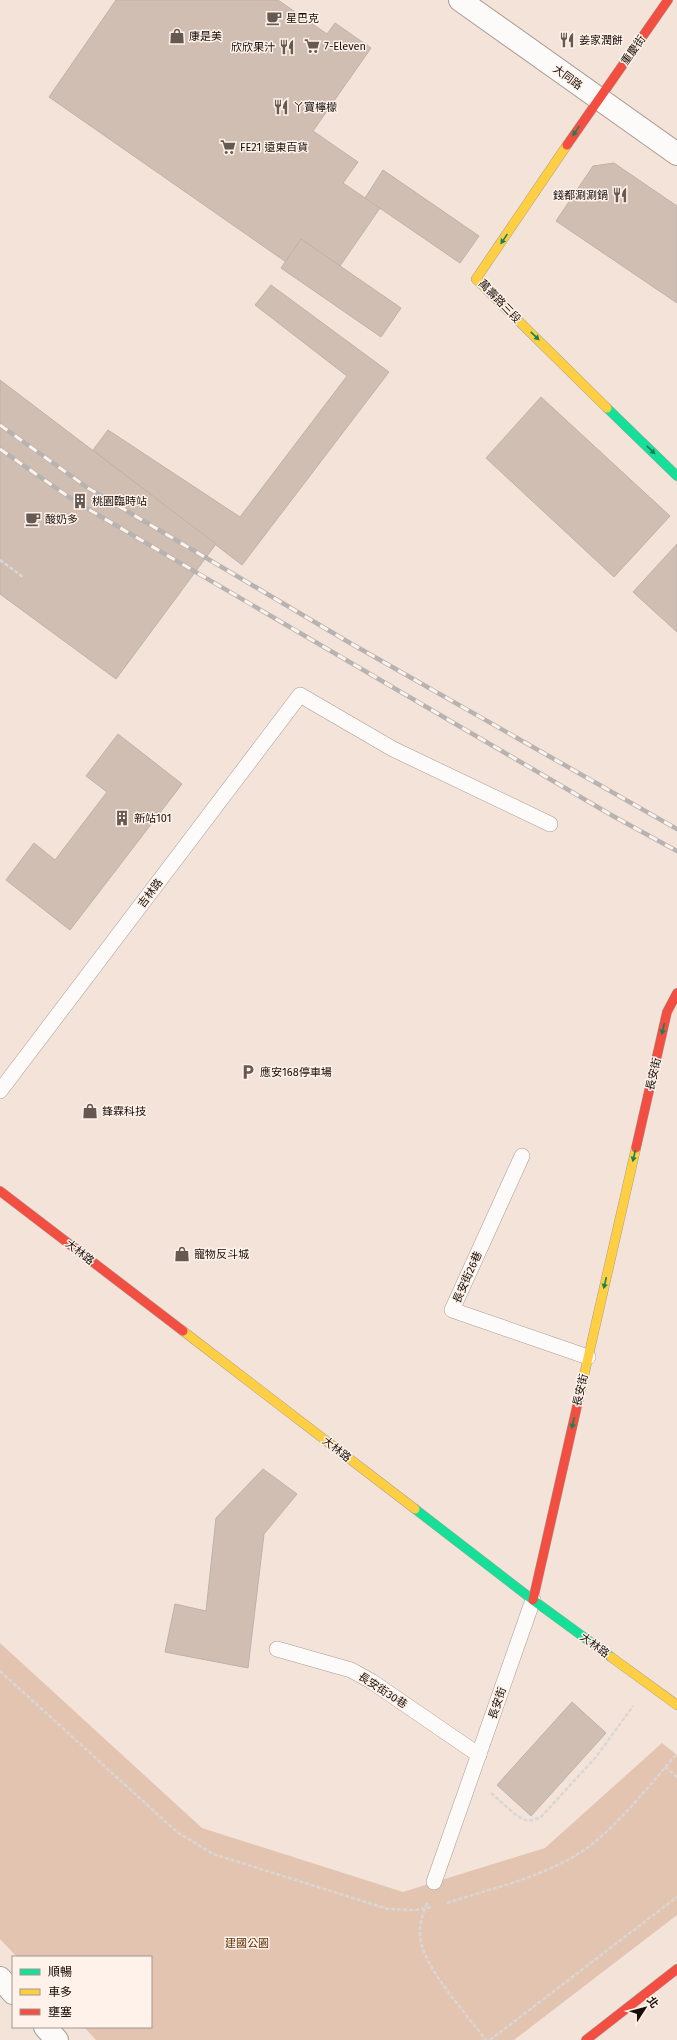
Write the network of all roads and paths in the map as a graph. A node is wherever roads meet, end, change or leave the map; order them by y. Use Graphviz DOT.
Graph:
graph roads {
  1 [pos="460,0"];
  2 [pos="668,0"];
  3 [pos="598,99"];
  4 [pos="677,154"];
  5 [pos="677,476"];
  6 [pos="0,560"];
  7 [pos="23,577"];
  8 [pos="550,824"];
  9 [pos="677,993"];
  10 [pos="0,1091"];
  11 [pos="522,1156"];
  12 [pos="0,1191"];
  13 [pos="588,1357"];
  14 [pos="533,1600"];
  15 [pos="277,1649"];
  16 [pos="0,1671"];
  17 [pos="649,1684"];
  18 [pos="677,1704"];
  19 [pos="677,1754"];
  20 [pos="478,1755"];
  21 [pos="665,1767"];
  22 [pos="677,1777"];
  23 [pos="470,1779"];
  24 [pos="434,1882"];
  25 [pos="677,1897"];
  26 [pos="441,1905"];
  27 [pos="435,1906"];
  28 [pos="425,1908"];
  29 [pos="677,1970"];
  30 [pos="0,1978"];
  31 [pos="12,1992"];
  32 [pos="46,2028"];
  33 [pos="56,2040"];
  34 [pos="486,2040"];
  35 [pos="490,2040"];
  36 [pos="586,2040"];
  1 -- 3 [label="street, 大同路"];
  2 -- 3 [label="street, 重慶街"];
  3 -- 4 [label="street, 大同路"];
  3 -- 5 [label="street, 萬壽路三段, one-way"];
  6 -- 7 [label="path"];
  8 -- 10 [label="lane, 吉林路"];
  9 -- 13 [label="street, 長安街, one-way"];
  11 -- 13 [label="lane, 長安街26巷"];
  12 -- 14 [label="street, 大林路"];
  13 -- 14 [label="street, 長安街, one-way"];
  14 -- 17 [label="street, 大林路"];
  14 -- 20 [label="lane, 長安街"];
  15 -- 20 [label="lane, 長安街30巷"];
  16 -- 28 [label="path"];
  17 -- 18 [label="street, 大林路"];
  17 -- 23 [label="path"];
  19 -- 21 [label="path"];
  20 -- 23 [label="lane, 長安街"];
  21 -- 22 [label="path"];
  21 -- 26 [label="path"];
  23 -- 24 [label="lane, 長安街"];
  24 -- 28 [label="path"];
  25 -- 35 [label="path"];
  27 -- 28 [label="path"];
  28 -- 34 [label="path"];
  29 -- 36 [label="street"];
  30 -- 31 [label="street"];
  32 -- 33 [label="street"];
}
